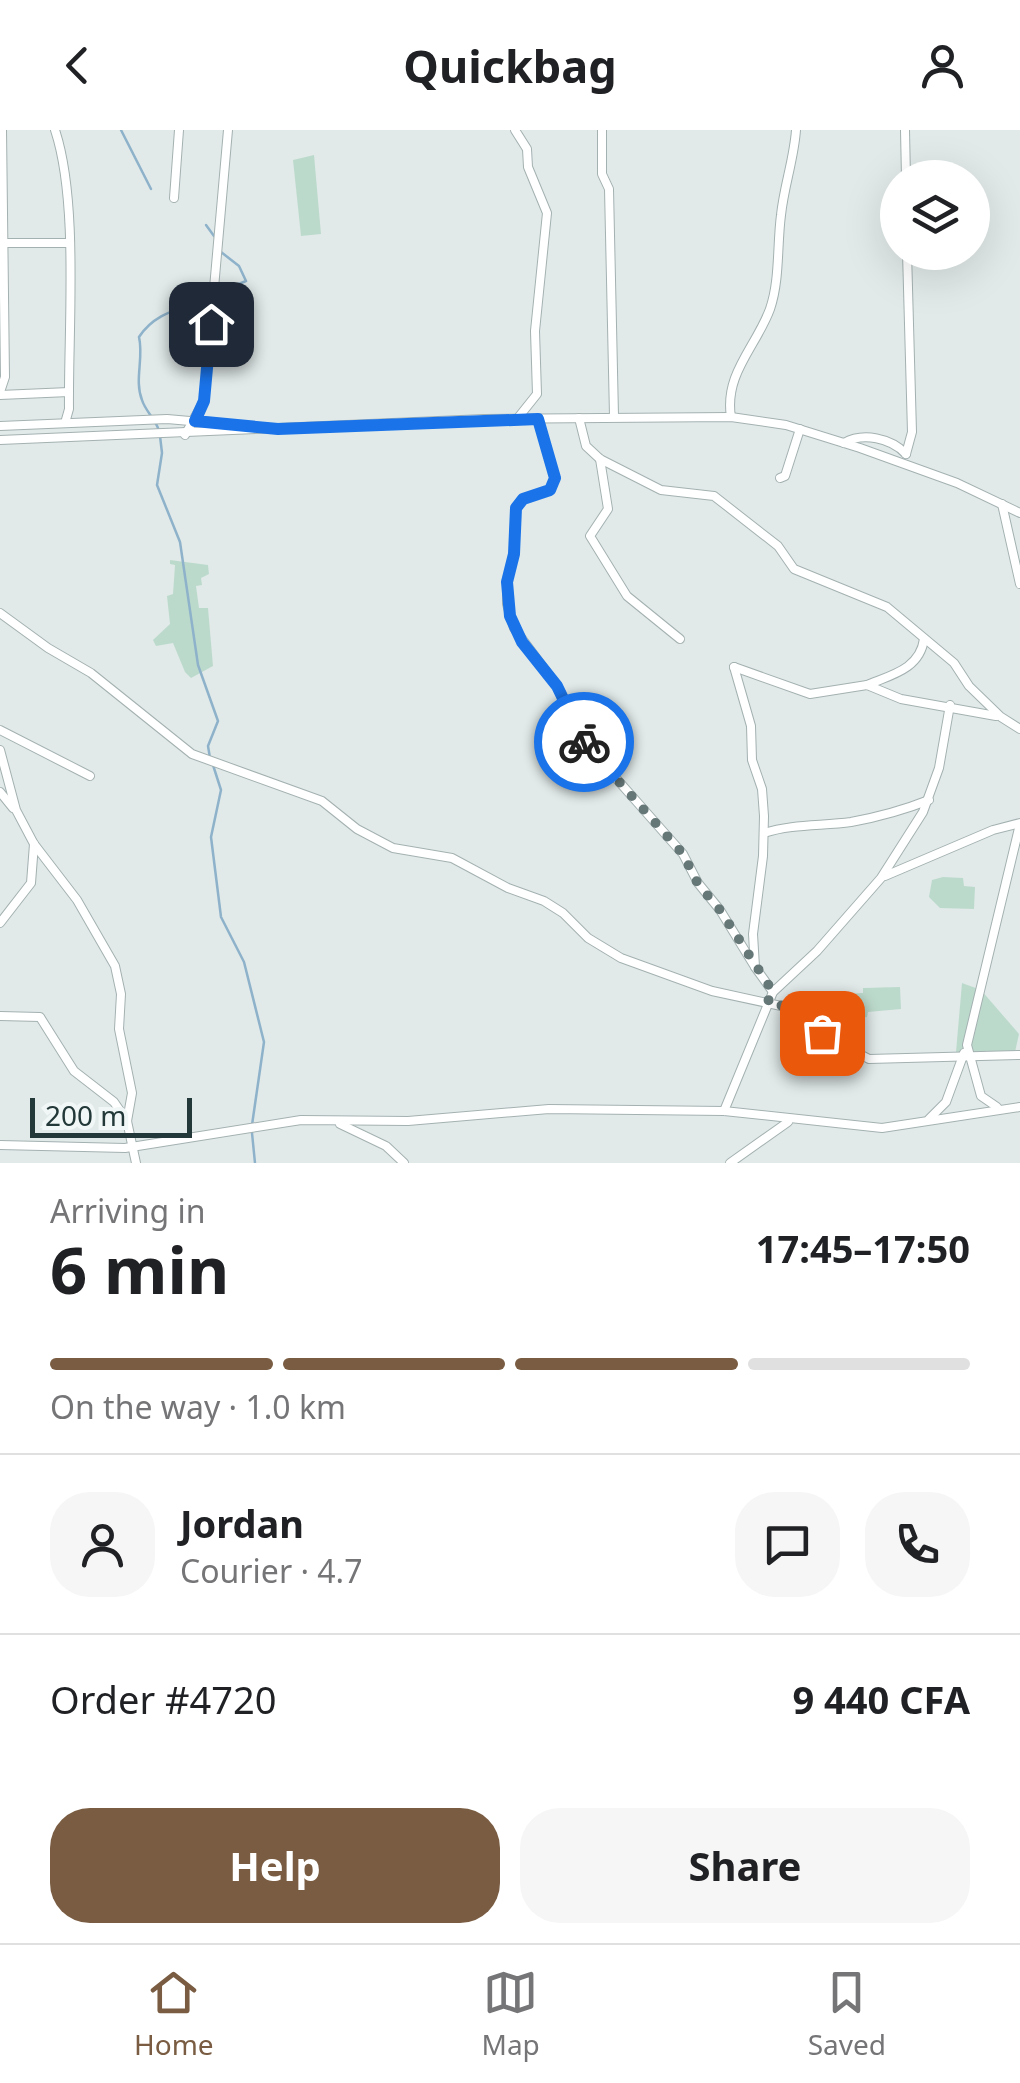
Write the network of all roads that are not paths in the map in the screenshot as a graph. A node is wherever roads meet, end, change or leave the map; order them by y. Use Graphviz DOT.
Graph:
graph roads {
  1 [pos="2,130"];
  2 [pos="55,130"];
  3 [pos="179,130"];
  4 [pos="228,130"];
  5 [pos="515,130"];
  6 [pos="602,130"];
  7 [pos="796,130"];
  8 [pos="906,130"];
  9 [pos="906,160"];
  10 [pos="174,198"];
  11 [pos="2,243"];
  12 [pos="68,243"];
  13 [pos="908,270"];
  14 [pos="69,392"];
  15 [pos="0,393"];
  16 [pos="614,416"];
  17 [pos="732,417"];
  18 [pos="579,418"];
  19 [pos="517,419"];
  20 [pos="538,419"];
  21 [pos="195,421"];
  22 [pos="65,423"];
  23 [pos="0,426"];
  24 [pos="278,429"];
  25 [pos="800,429"];
  26 [pos="184,434"];
  27 [pos="0,440"];
  28 [pos="844,442"];
  29 [pos="906,454"];
  30 [pos="600,460"];
  31 [pos="919,469"];
  32 [pos="780,478"];
  33 [pos="1002,504"];
  34 [pos="1020,513"];
  35 [pos="1020,584"];
  36 [pos="0,613"];
  37 [pos="680,639"];
  38 [pos="924,640"];
  39 [pos="866,686"];
  40 [pos="950,705"];
  41 [pos="1001,717"];
  42 [pos="1020,728"];
  43 [pos="0,730"];
  44 [pos="0,750"];
  45 [pos="90,776"];
  46 [pos="0,792"];
  47 [pos="929,800"];
  48 [pos="16,810"];
  49 [pos="1020,824"];
  50 [pos="764,833"];
  51 [pos="34,844"];
  52 [pos="881,878"];
  53 [pos="0,923"];
  54 [pos="755,967"];
  55 [pos="773,992"];
  56 [pos="767,1003"];
  57 [pos="0,1016"];
  58 [pos="1020,1055"];
  59 [pos="966,1057"];
  60 [pos="1020,1108"];
  61 [pos="1004,1109"];
  62 [pos="724,1111"];
  63 [pos="792,1120"];
  64 [pos="128,1121"];
  65 [pos="336,1122"];
  66 [pos="924,1122"];
  67 [pos="0,1146"];
  68 [pos="132,1146"];
  69 [pos="136,1163"];
  70 [pos="404,1163"];
  71 [pos="730,1163"];
  1 -- 11 [label="street"];
  2 -- 12 [label="street"];
  3 -- 10 [label="street"];
  4 -- 21 [label="street"];
  5 -- 19 [label="street"];
  6 -- 16 [label="street"];
  7 -- 17 [label="street"];
  8 -- 9 [label="street"];
  11 -- 12 [label="street"];
  11 -- 15 [label="street"];
  12 -- 14 [label="street"];
  13 -- 29 [label="street"];
  14 -- 15 [label="street"];
  14 -- 22 [label="street"];
  16 -- 17 [label="street"];
  16 -- 18 [label="street"];
  17 -- 25 [label="street"];
  18 -- 20 [label="street"];
  18 -- 30 [label="street"];
  19 -- 20 [label="street"];
  19 -- 24 [label="street"];
  20 -- 54 [label="street"];
  21 -- 22 [label="street"];
  21 -- 24 [label="street"];
  21 -- 26 [label="street"];
  22 -- 23 [label="street"];
  24 -- 26 [label="street"];
  25 -- 28 [label="street"];
  25 -- 32 [label="street"];
  26 -- 27 [label="street"];
  28 -- 29 [label="street"];
  28 -- 31 [label="street"];
  29 -- 31 [label="street"];
  30 -- 37 [label="street"];
  30 -- 38 [label="street"];
  31 -- 33 [label="street"];
  33 -- 34 [label="street"];
  33 -- 35 [label="street"];
  36 -- 56 [label="street"];
  38 -- 39 [label="street"];
  38 -- 41 [label="street"];
  39 -- 40 [label="street"];
  39 -- 50 [label="street"];
  40 -- 41 [label="street"];
  40 -- 47 [label="street"];
  41 -- 42 [label="street"];
  43 -- 45 [label="street"];
  44 -- 48 [label="street"];
  46 -- 48 [label="street"];
  47 -- 50 [label="street"];
  47 -- 52 [label="street"];
  48 -- 51 [label="street"];
  49 -- 52 [label="street"];
  49 -- 59 [label="street"];
  50 -- 54 [label="street"];
  51 -- 53 [label="street"];
  51 -- 64 [label="street"];
  52 -- 55 [label="street"];
  54 -- 55 [label="street"];
  55 -- 56 [label="street"];
  56 -- 59 [label="street"];
  56 -- 62 [label="street"];
  57 -- 64 [label="street"];
  58 -- 59 [label="street"];
  59 -- 61 [label="street"];
  59 -- 66 [label="street"];
  60 -- 61 [label="street"];
  61 -- 66 [label="street"];
  62 -- 63 [label="street"];
  62 -- 65 [label="street"];
  63 -- 66 [label="street"];
  63 -- 71 [label="street"];
  64 -- 68 [label="street"];
  65 -- 68 [label="street"];
  65 -- 70 [label="street"];
  67 -- 68 [label="street"];
  68 -- 69 [label="street"];
}
